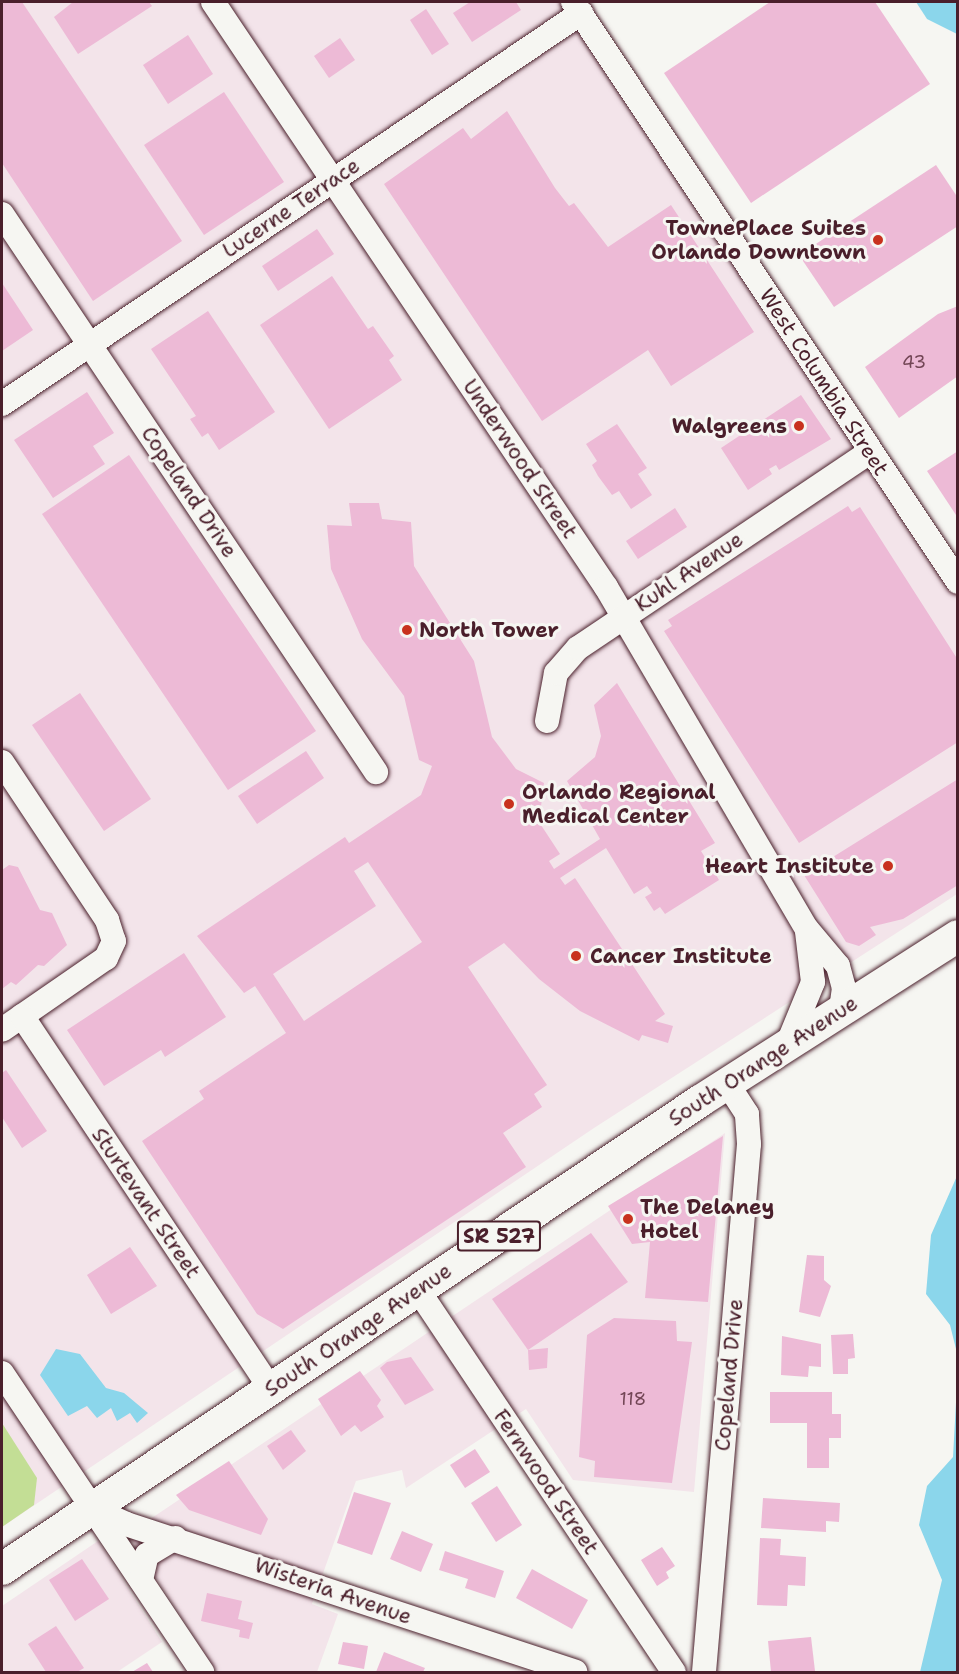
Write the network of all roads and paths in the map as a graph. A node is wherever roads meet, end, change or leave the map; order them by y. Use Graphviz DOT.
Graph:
graph roads {
  1 [pos="213,2"];
  2 [pos="577,7"];
  3 [pos="334,179"];
  4 [pos="2,214"];
  5 [pos="90,345"];
  6 [pos="2,404"];
  7 [pos="870,452"];
  8 [pos="957,582"];
  9 [pos="622,617"];
  10 [pos="547,721"];
  11 [pos="2,762"];
  12 [pos="376,772"];
  13 [pos="807,929"];
  14 [pos="957,936"];
  15 [pos="841,1010"];
  16 [pos="22,1016"];
  17 [pos="2,1030"];
  18 [pos="788,1043"];
  19 [pos="727,1083"];
  20 [pos="418,1290"];
  21 [pos="2,1373"];
  22 [pos="271,1389"];
  23 [pos="93,1509"];
  24 [pos="175,1538"];
  25 [pos="2,1569"];
  26 [pos="150,1593"];
  27 [pos="536,1667"];
  28 [pos="202,1672"];
  29 [pos="575,1672"];
  30 [pos="674,1672"];
  31 [pos="704,1672"];
  1 -- 3 [label="street, Underwood Street"];
  2 -- 3 [label="street, Lucerne Terrace"];
  2 -- 7 [label="street, West Columbia Street"];
  3 -- 5 [label="street, Lucerne Terrace"];
  3 -- 9 [label="street, Underwood Street"];
  4 -- 5 [label="street, Copeland Drive"];
  5 -- 6 [label="street, Lucerne Terrace"];
  5 -- 12 [label="street, Copeland Drive"];
  7 -- 8 [label="street, West Columbia Street"];
  7 -- 9 [label="street, Kuhl Avenue"];
  9 -- 10 [label="street, Kuhl Avenue"];
  9 -- 13 [label="street, Underwood Street"];
  11 -- 16 [label="street"];
  13 -- 15 [label="street, Underwood Street"];
  13 -- 18 [label="street, Underwood Street"];
  14 -- 15 [label="main road, South Orange Avenue / SR 527"];
  15 -- 18 [label="main road, South Orange Avenue / SR 527"];
  16 -- 17 [label="street"];
  16 -- 22 [label="street, Sturtevant Street"];
  18 -- 19 [label="main road, South Orange Avenue / SR 527"];
  19 -- 20 [label="main road, South Orange Avenue / SR 527"];
  19 -- 31 [label="street, Copeland Drive"];
  20 -- 22 [label="main road, South Orange Avenue / SR 527"];
  20 -- 30 [label="street, Fernwood Street"];
  21 -- 23 [label="street"];
  22 -- 23 [label="main road, South Orange Avenue / SR 527"];
  23 -- 24 [label="street, Wisteria Avenue"];
  23 -- 25 [label="main road, South Orange Avenue / SR 527"];
  23 -- 26 [label="street"];
  24 -- 26 [label="street"];
  24 -- 27 [label="street, Wisteria Avenue"];
  26 -- 28 [label="street"];
  27 -- 29 [label="street, Wisteria Avenue"];
}
